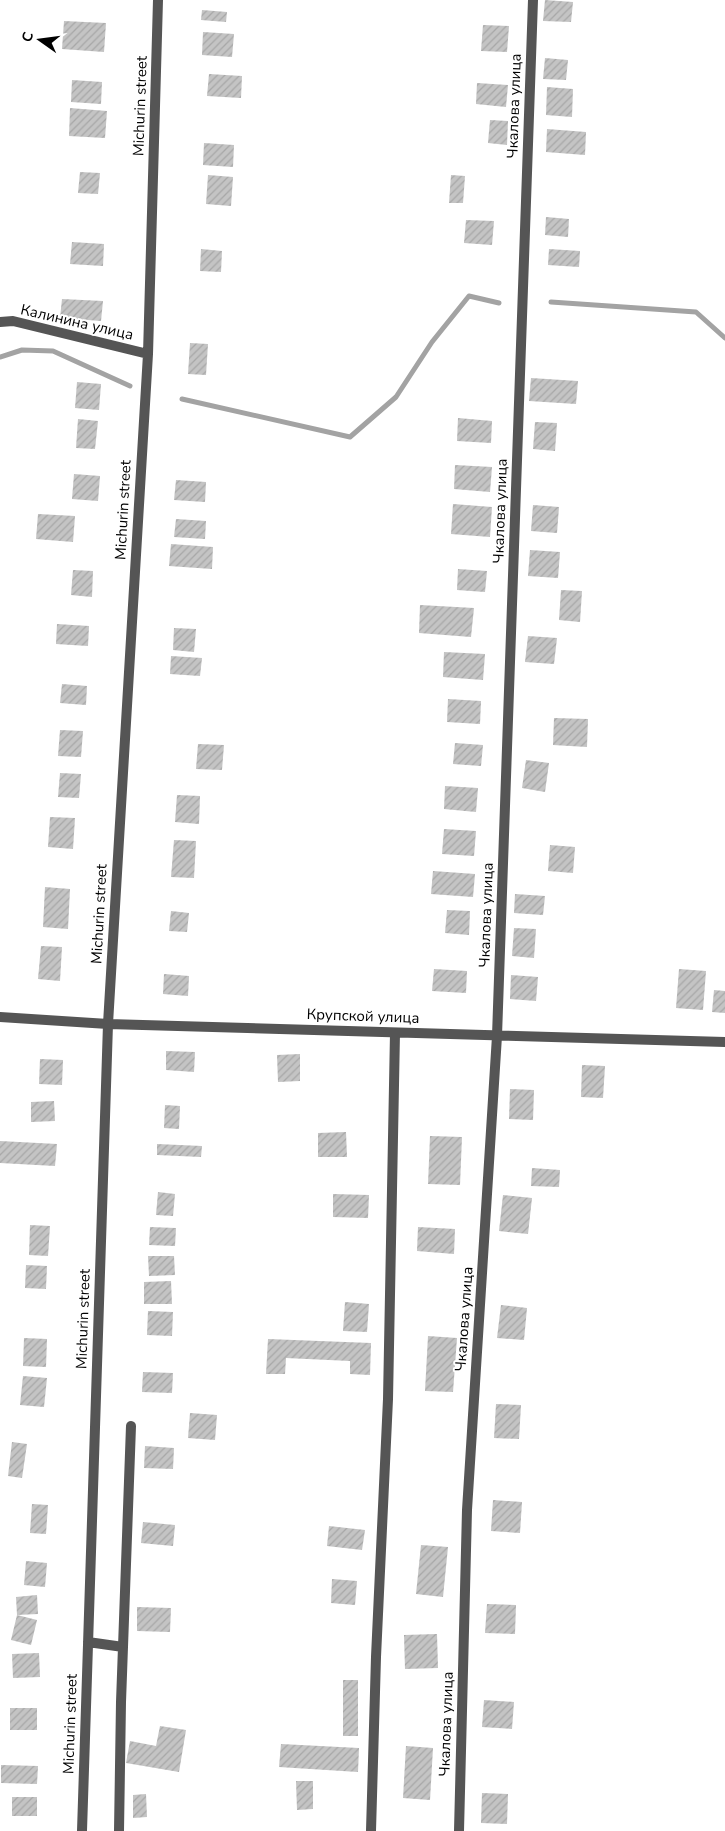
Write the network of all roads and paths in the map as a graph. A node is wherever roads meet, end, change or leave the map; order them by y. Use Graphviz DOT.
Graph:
graph roads {
  1 [pos="158,0"];
  2 [pos="532,0"];
  3 [pos="0,322"];
  4 [pos="148,354"];
  5 [pos="0,1017"];
  6 [pos="108,1024"];
  7 [pos="395,1032"];
  8 [pos="497,1036"];
  9 [pos="725,1042"];
  10 [pos="131,1426"];
  11 [pos="88,1642"];
  12 [pos="123,1647"];
  13 [pos="82,1831"];
  14 [pos="119,1831"];
  15 [pos="371,1831"];
  16 [pos="458,1831"];
  1 -- 4 [label="street, Michurin street"];
  2 -- 8 [label="street, Чкалова улица"];
  3 -- 4 [label="street, Калинина улица"];
  4 -- 6 [label="street, Michurin street"];
  5 -- 6 [label="street, Крупской улица"];
  6 -- 7 [label="street, Крупской улица"];
  6 -- 11 [label="street, Michurin street"];
  7 -- 8 [label="street, Крупской улица"];
  7 -- 15 [label="street"];
  8 -- 9 [label="street, Крупской улица"];
  8 -- 16 [label="street, Чкалова улица"];
  10 -- 12 [label="street"];
  11 -- 12 [label="street"];
  11 -- 13 [label="street, Michurin street"];
  12 -- 14 [label="street"];
}
